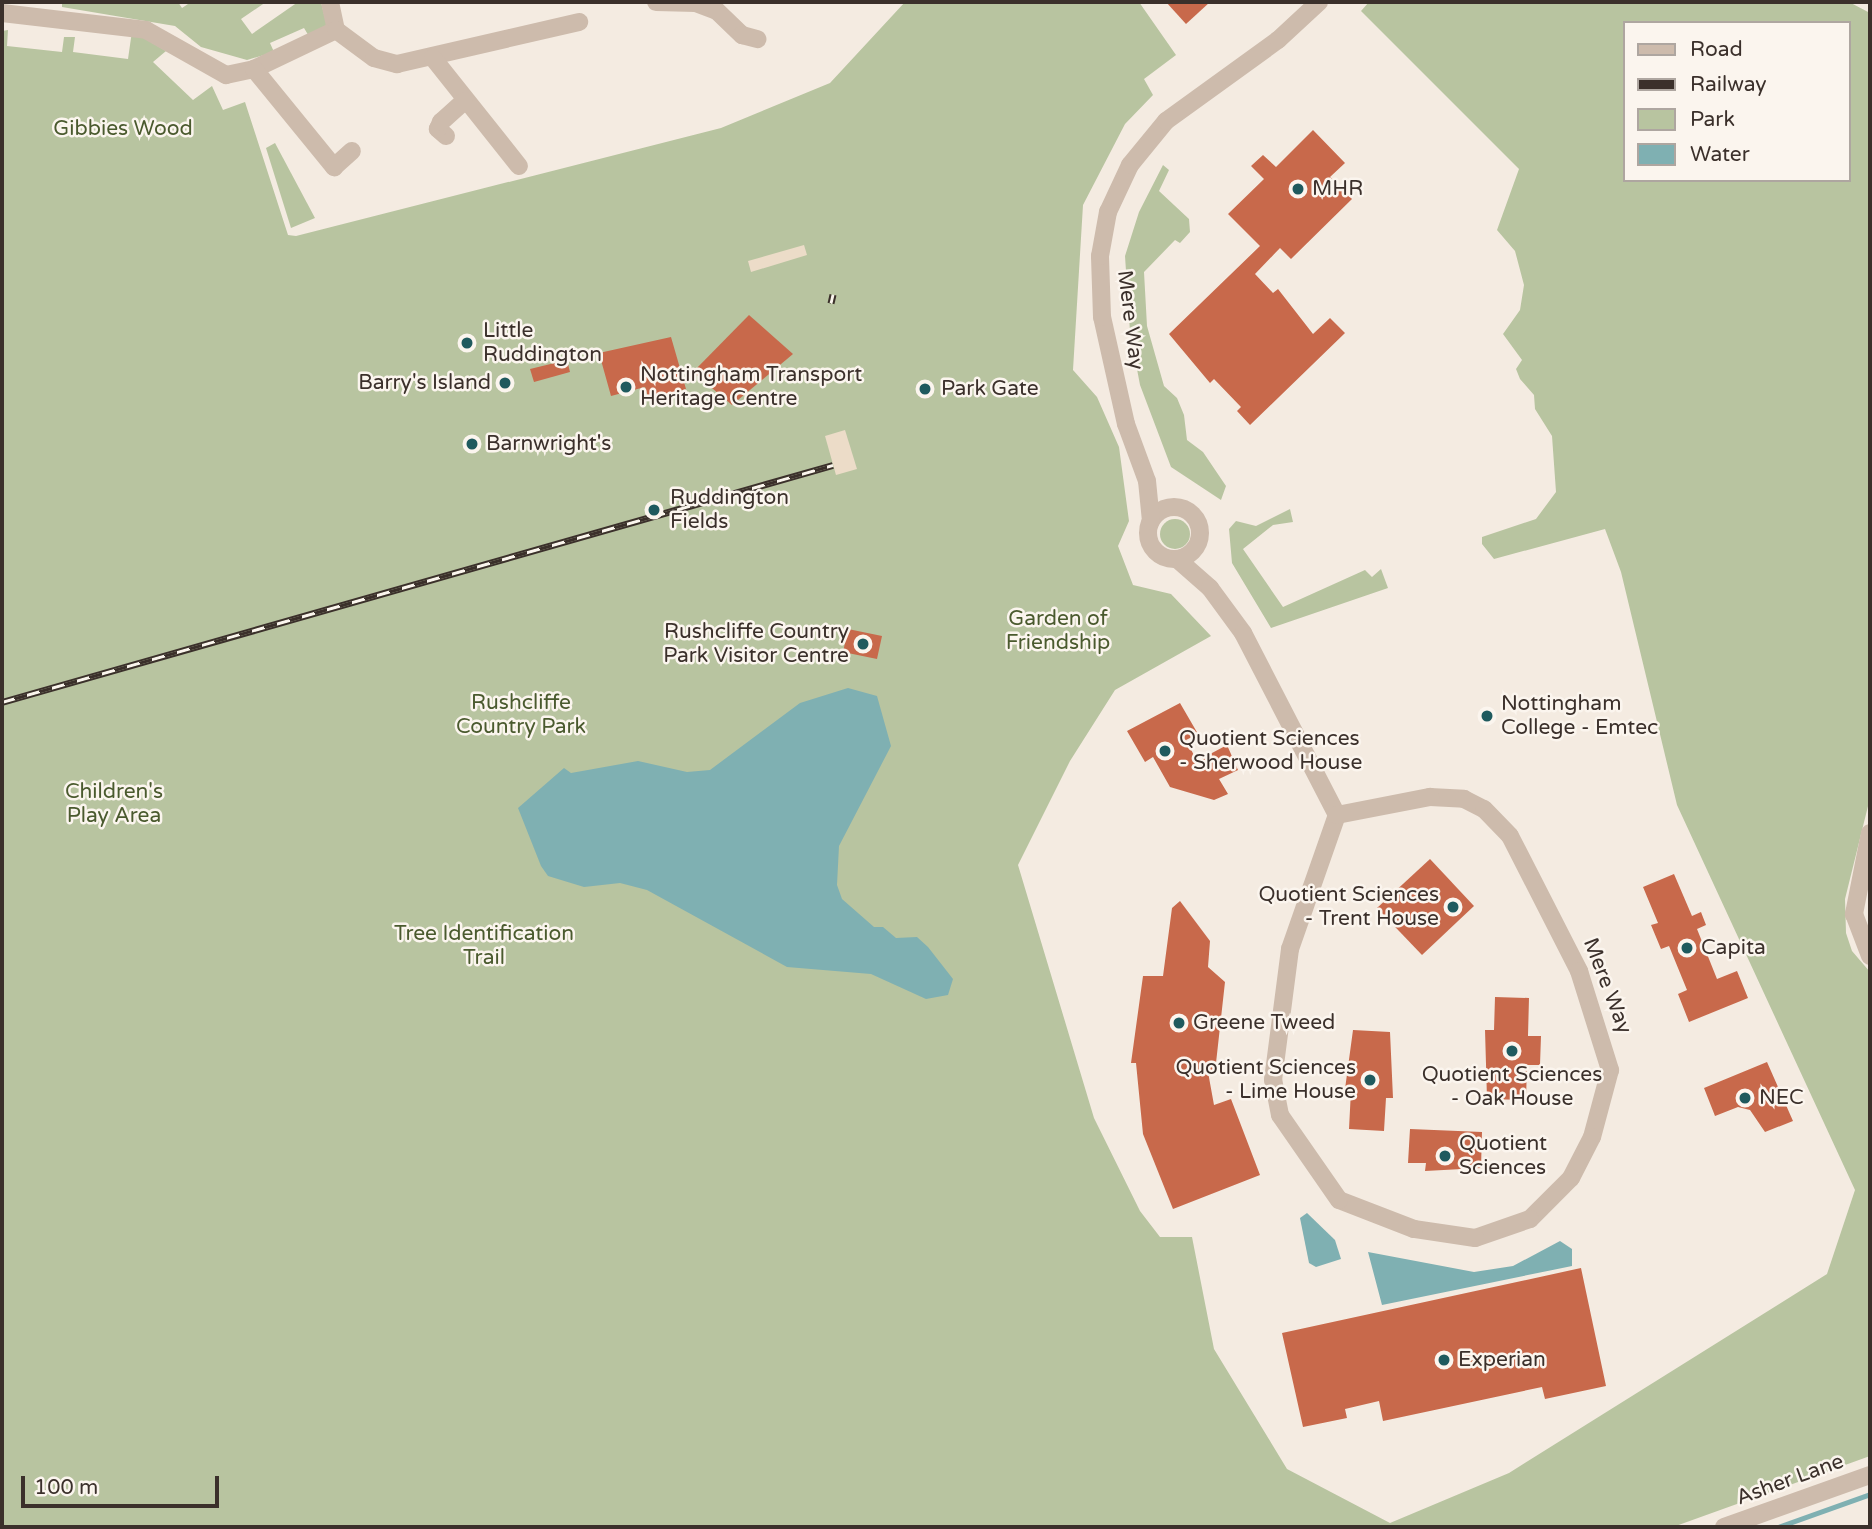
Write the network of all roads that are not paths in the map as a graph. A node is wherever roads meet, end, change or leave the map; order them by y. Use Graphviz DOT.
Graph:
graph roads {
  1 [pos="330,2"];
  2 [pos="656,2"];
  3 [pos="1319,2"];
  4 [pos="2,13"];
  5 [pos="579,22"];
  6 [pos="337,30"];
  7 [pos="757,39"];
  8 [pos="433,58"];
  9 [pos="254,69"];
  10 [pos="464,101"];
  11 [pos="446,136"];
  12 [pos="352,150"];
  13 [pos="519,166"];
  14 [pos="1147,481"];
  15 [pos="1174,508"];
  16 [pos="1151,521"];
  17 [pos="1198,544"];
  18 [pos="1177,559"];
  19 [pos="1210,588"];
  20 [pos="1337,815"];
  21 [pos="1870,832"];
  22 [pos="1870,956"];
  23 [pos="1870,1475"];
  24 [pos="1724,1527"];
  1 -- 6 [label="street"];
  2 -- 7 [label="street"];
  3 -- 14 [label="street, Mere Way"];
  4 -- 9 [label="street"];
  5 -- 8 [label="street"];
  6 -- 8 [label="street"];
  6 -- 9 [label="street"];
  8 -- 10 [label="street"];
  9 -- 12 [label="street"];
  10 -- 11 [label="street"];
  10 -- 13 [label="street"];
  14 -- 15 [label="street, Mere Way"];
  14 -- 16 [label="street, Mere Way"];
  15 -- 16 [label="street"];
  15 -- 17 [label="street"];
  16 -- 18 [label="street"];
  17 -- 18 [label="street"];
  17 -- 19 [label="street"];
  18 -- 19 [label="street"];
  19 -- 20 [label="street"];
  20 -- 20 [label="street, Mere Way"];
  21 -- 22 [label="street"];
  23 -- 24 [label="street, Asher Lane"];
}
